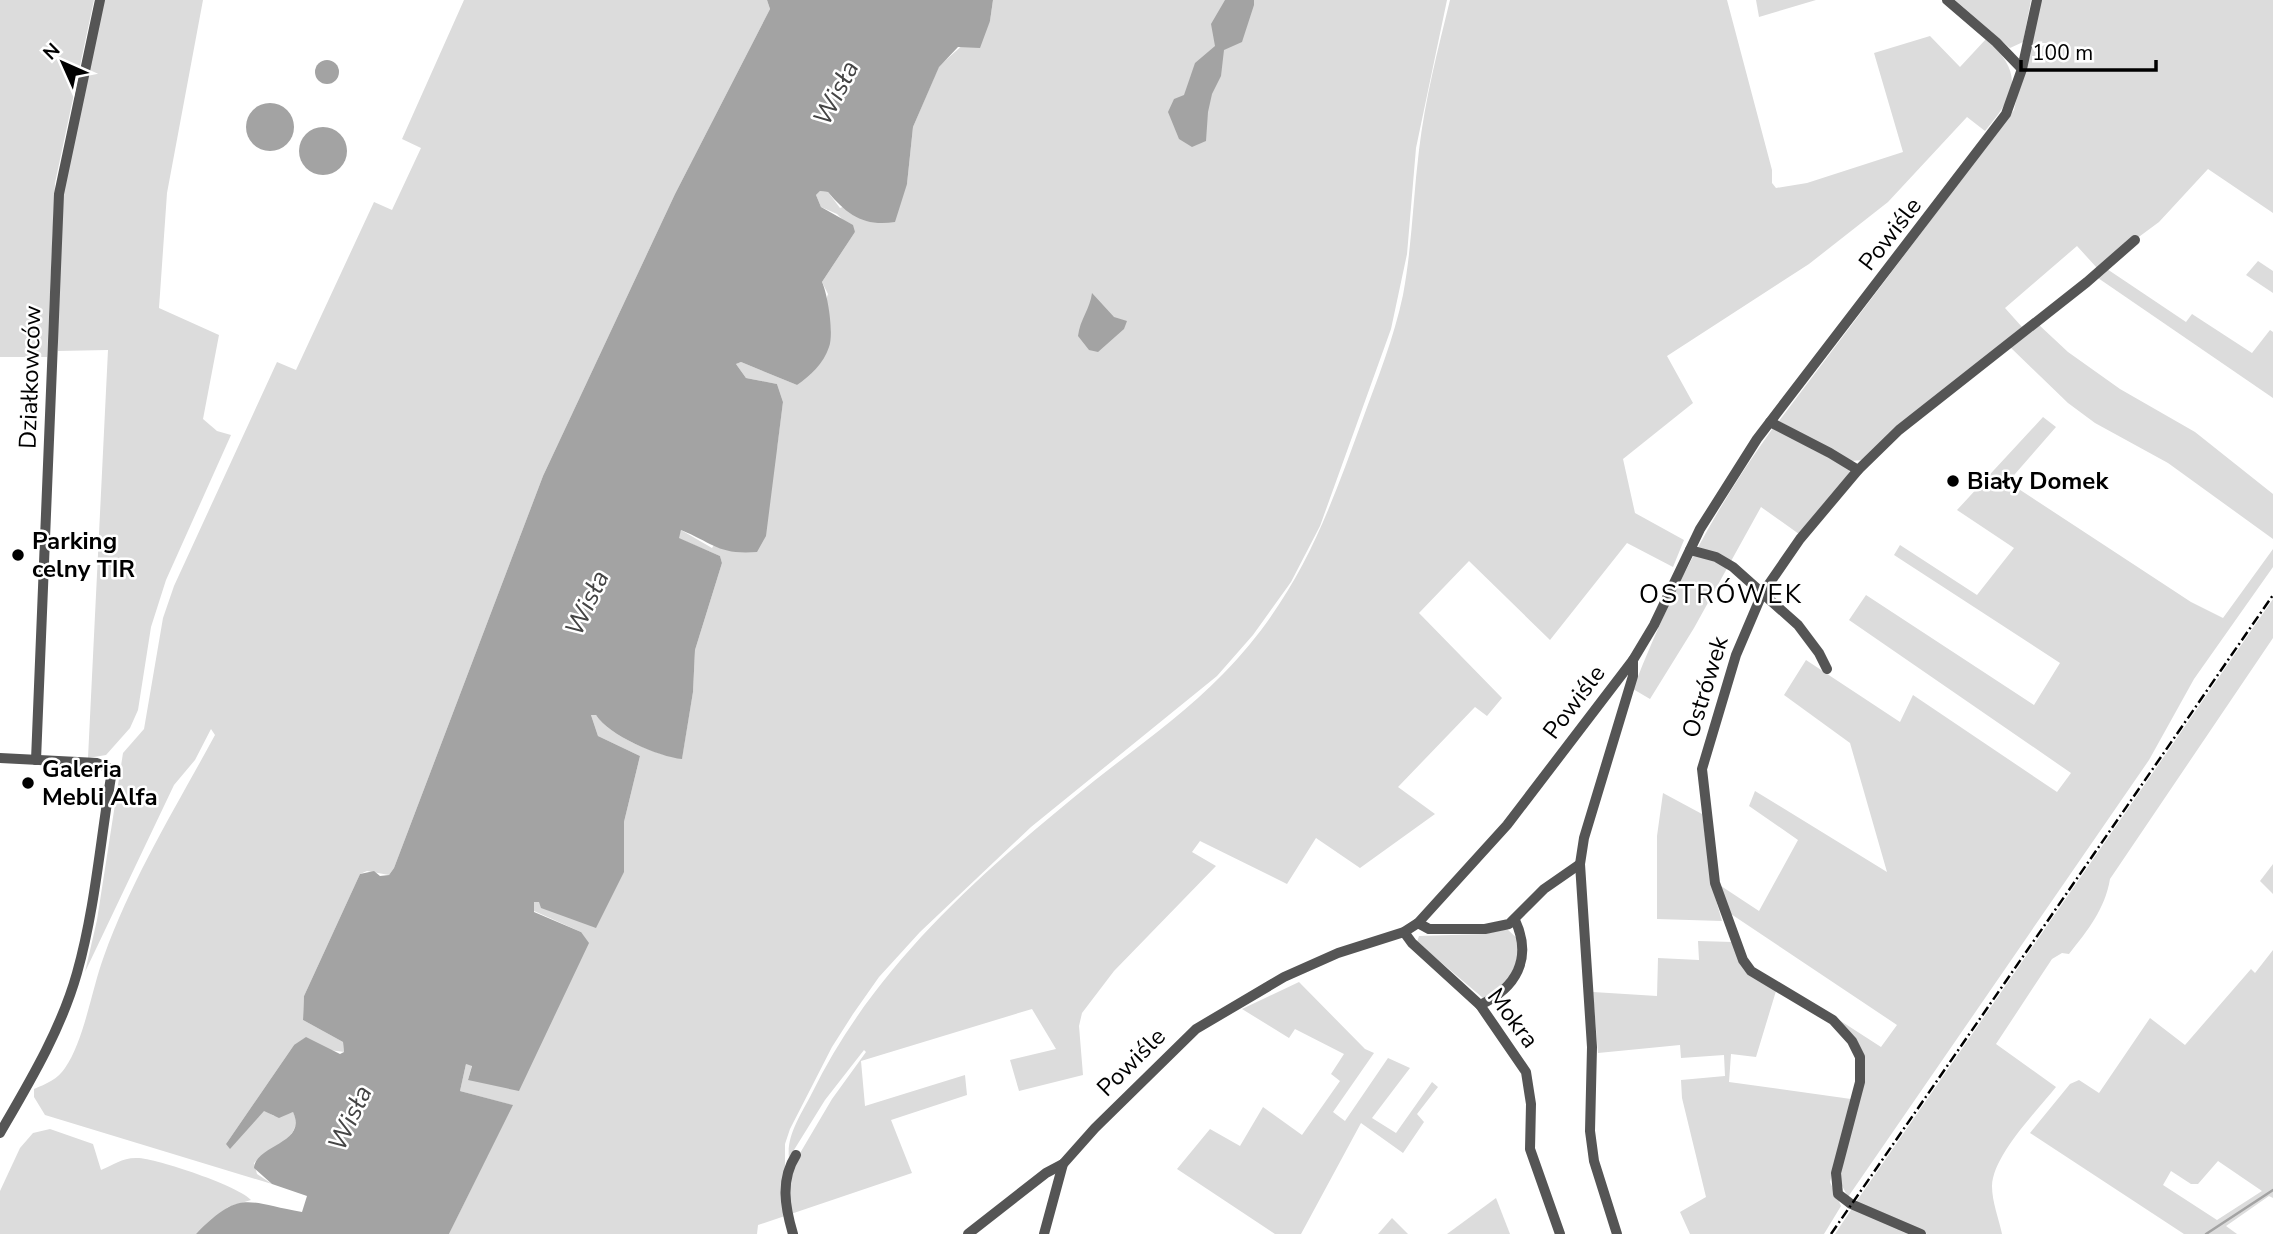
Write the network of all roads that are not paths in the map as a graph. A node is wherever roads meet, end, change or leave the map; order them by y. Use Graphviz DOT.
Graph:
graph roads {
  1 [pos="100,0"];
  2 [pos="1947,0"];
  3 [pos="2037,0"];
  4 [pos="2022,69"];
  5 [pos="2136,240"];
  6 [pos="1770,422"];
  7 [pos="1858,470"];
  8 [pos="1690,550"];
  9 [pos="1762,594"];
  10 [pos="1633,660"];
  11 [pos="1827,669"];
  12 [pos="0,758"];
  13 [pos="36,760"];
  14 [pos="1580,864"];
  15 [pos="1514,920"];
  16 [pos="1418,923"];
  17 [pos="1404,932"];
  18 [pos="1480,1005"];
  19 [pos="0,1133"];
  20 [pos="796,1155"];
  21 [pos="1063,1164"];
  22 [pos="1048,1232"];
  23 [pos="793,1234"];
  24 [pos="968,1234"];
  25 [pos="1560,1234"];
  26 [pos="1617,1234"];
  27 [pos="1922,1234"];
  1 -- 13 [label="street, Działkowców"];
  2 -- 4 [label="street"];
  3 -- 4 [label="street, Powiśle"];
  4 -- 6 [label="street, Powiśle"];
  5 -- 7 [label="street, Ostrówek"];
  6 -- 7 [label="street"];
  6 -- 8 [label="street, Powiśle"];
  7 -- 9 [label="street, Ostrówek"];
  8 -- 9 [label="street"];
  8 -- 10 [label="street, Powiśle"];
  9 -- 11 [label="street"];
  9 -- 27 [label="street, Ostrówek"];
  10 -- 14 [label="street"];
  10 -- 16 [label="street, Powiśle"];
  12 -- 13 [label="street"];
  13 -- 19 [label="street"];
  14 -- 15 [label="street"];
  14 -- 26 [label="street"];
  15 -- 16 [label="street"];
  15 -- 18 [label="street"];
  16 -- 17 [label="street, Powiśle"];
  17 -- 18 [label="street, Mokra"];
  17 -- 21 [label="street, Powiśle"];
  18 -- 25 [label="street, Mokra"];
  20 -- 23 [label="street"];
  21 -- 22 [label="street, Powiśle"];
  21 -- 24 [label="street"];
}
